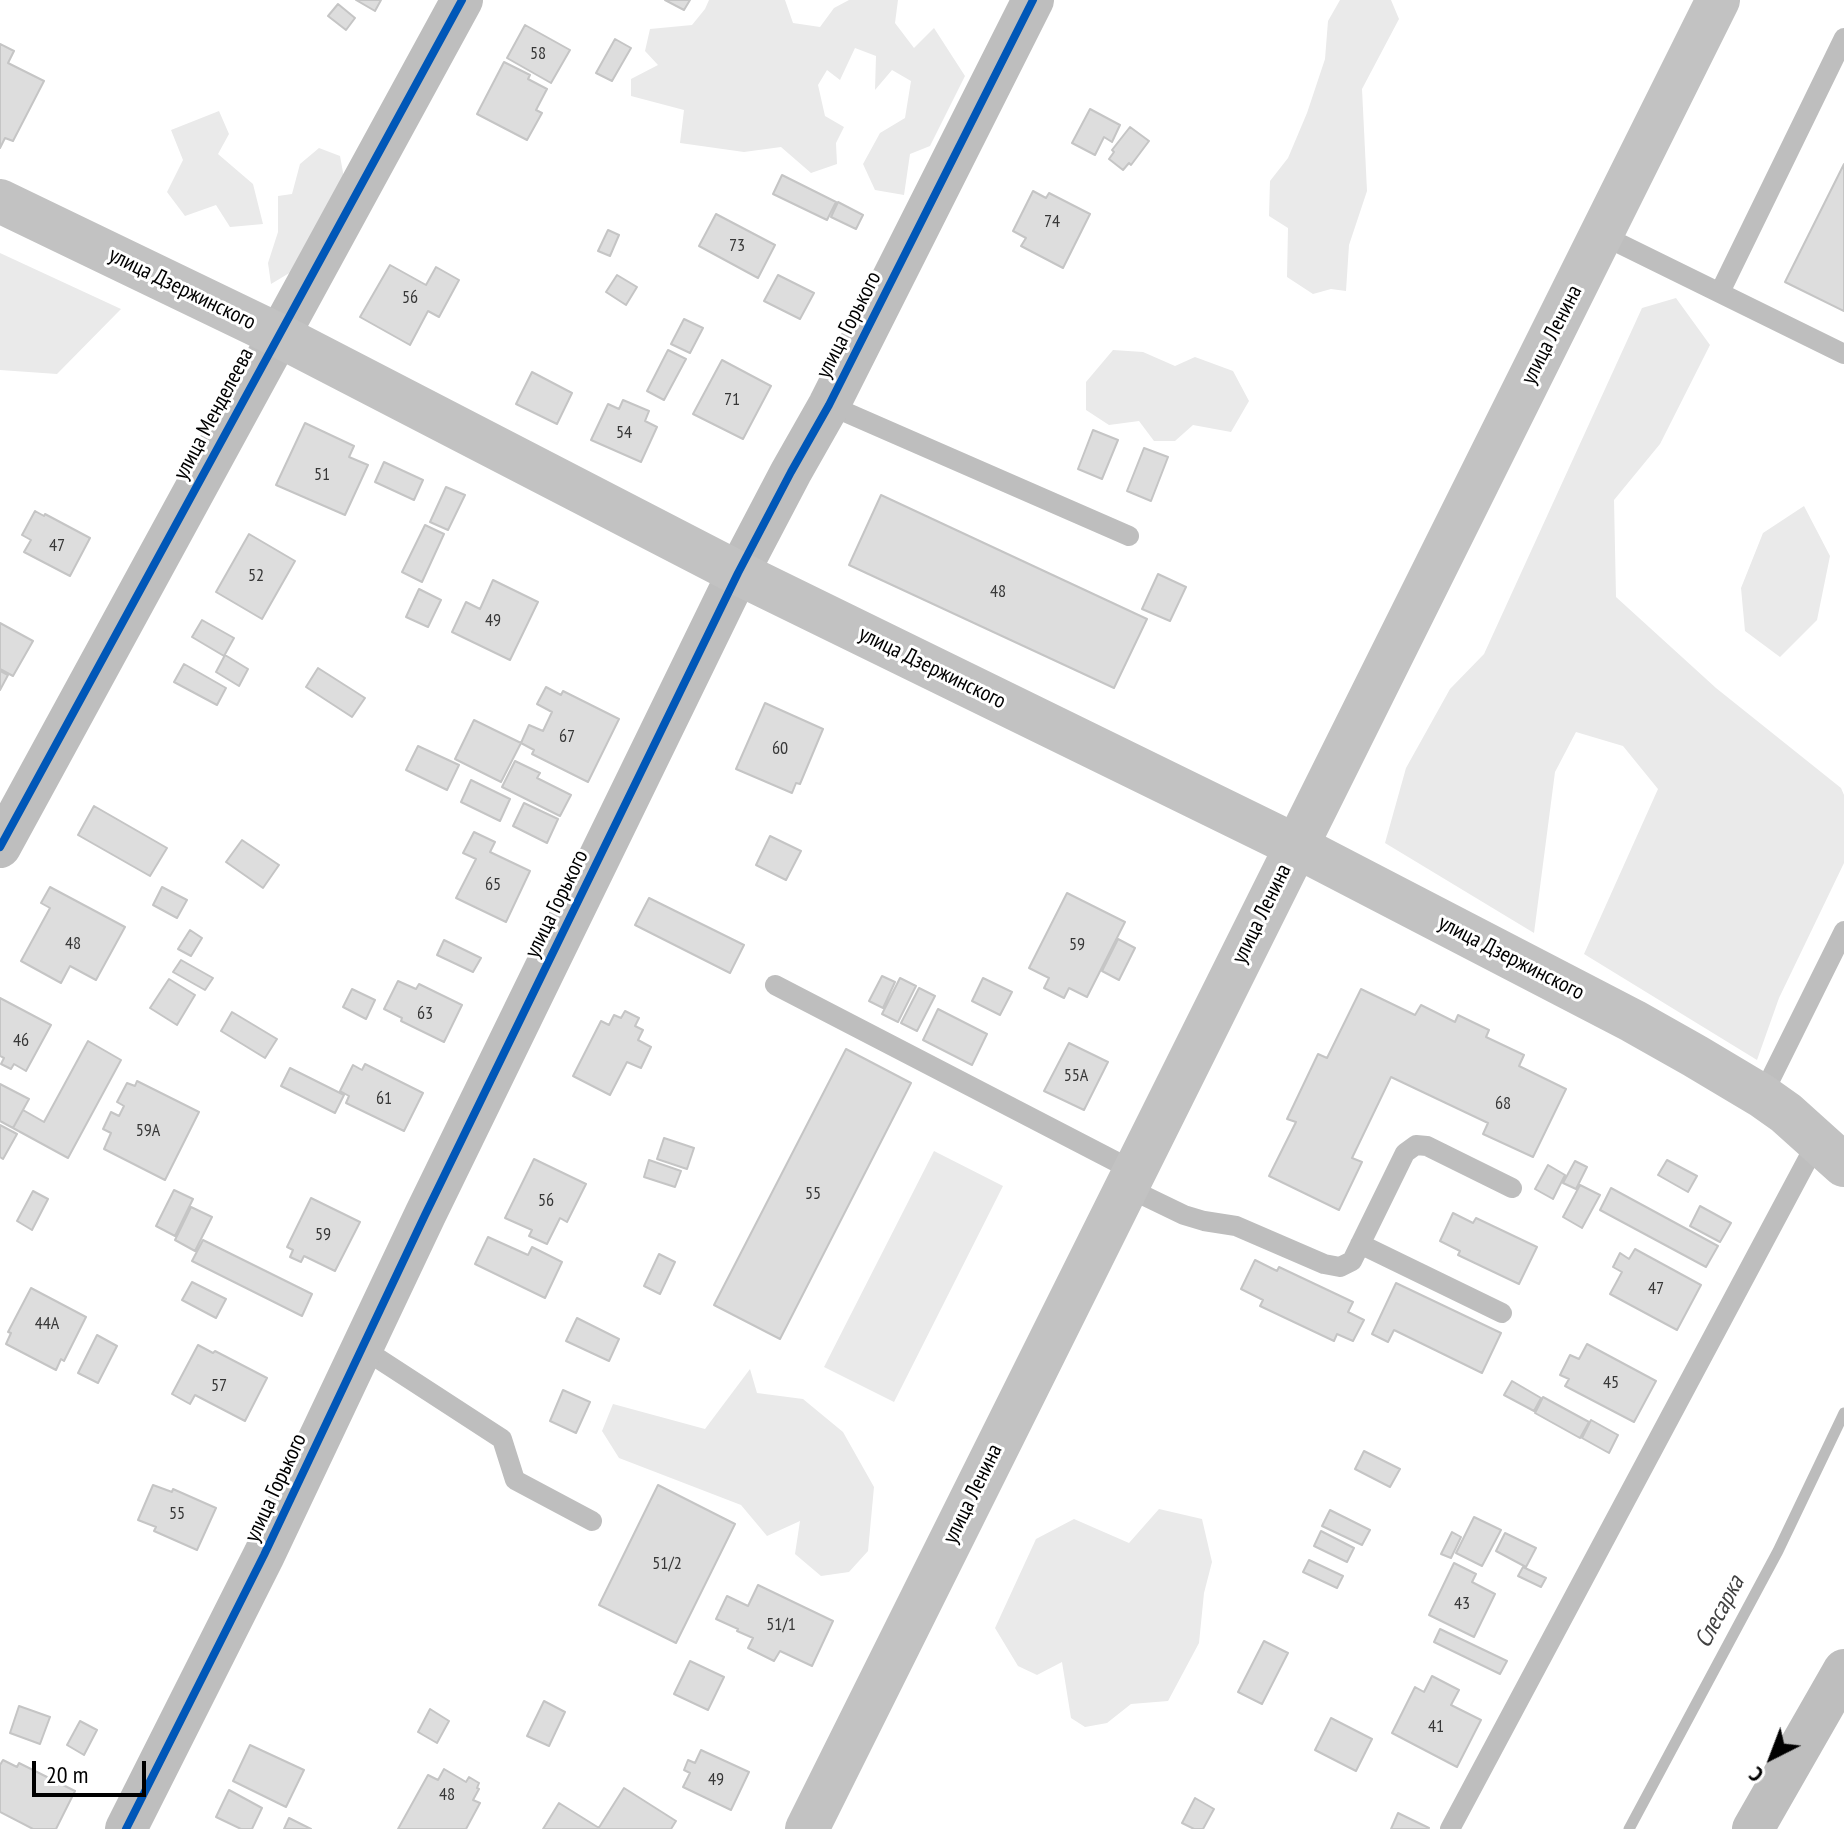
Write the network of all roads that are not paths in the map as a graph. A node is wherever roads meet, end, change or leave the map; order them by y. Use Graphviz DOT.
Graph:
graph roads {
  1 [pos="462,0"];
  2 [pos="1033,0"];
  3 [pos="1718,0"];
  4 [pos="1844,38"];
  5 [pos="0,201"];
  6 [pos="1602,235"];
  7 [pos="1720,292"];
  8 [pos="278,335"];
  9 [pos="1844,354"];
  10 [pos="829,405"];
  11 [pos="1129,536"];
  12 [pos="738,573"];
  13 [pos="1296,846"];
  14 [pos="0,847"];
  15 [pos="1844,931"];
  16 [pos="775,985"];
  17 [pos="1762,1096"];
  18 [pos="1831,1153"];
  19 [pos="1130,1179"];
  20 [pos="1512,1188"];
  21 [pos="1360,1244"];
  22 [pos="1502,1313"];
  23 [pos="362,1348"];
  24 [pos="592,1521"];
  25 [pos="1844,1670"];
  26 [pos="126,1829"];
  27 [pos="807,1829"];
  28 [pos="1450,1829"];
  29 [pos="1753,1829"];
  1 -- 8 [label="street, улица Менделеева"];
  2 -- 10 [label="street, улица Горького"];
  3 -- 6 [label="main road, улица Ленина"];
  4 -- 7 [label="lane"];
  5 -- 8 [label="main road, улица Дзержинского"];
  6 -- 7 [label="lane"];
  6 -- 13 [label="main road, улица Ленина"];
  7 -- 9 [label="lane"];
  8 -- 12 [label="main road, улица Дзержинского"];
  8 -- 14 [label="street, улица Менделеева"];
  10 -- 11 [label="lane"];
  10 -- 12 [label="street, улица Горького"];
  12 -- 13 [label="main road, улица Дзержинского"];
  12 -- 23 [label="street, улица Горького"];
  13 -- 17 [label="main road, улица Дзержинского"];
  13 -- 19 [label="main road, улица Ленина"];
  15 -- 17 [label="lane"];
  16 -- 19 [label="lane"];
  17 -- 18 [label="main road, улица Дзержинского"];
  18 -- 28 [label="lane"];
  19 -- 21 [label="lane"];
  19 -- 27 [label="main road, улица Ленина"];
  20 -- 21 [label="lane"];
  21 -- 22 [label="lane"];
  23 -- 24 [label="lane"];
  23 -- 26 [label="street, улица Горького"];
  25 -- 29 [label="street"];
}
